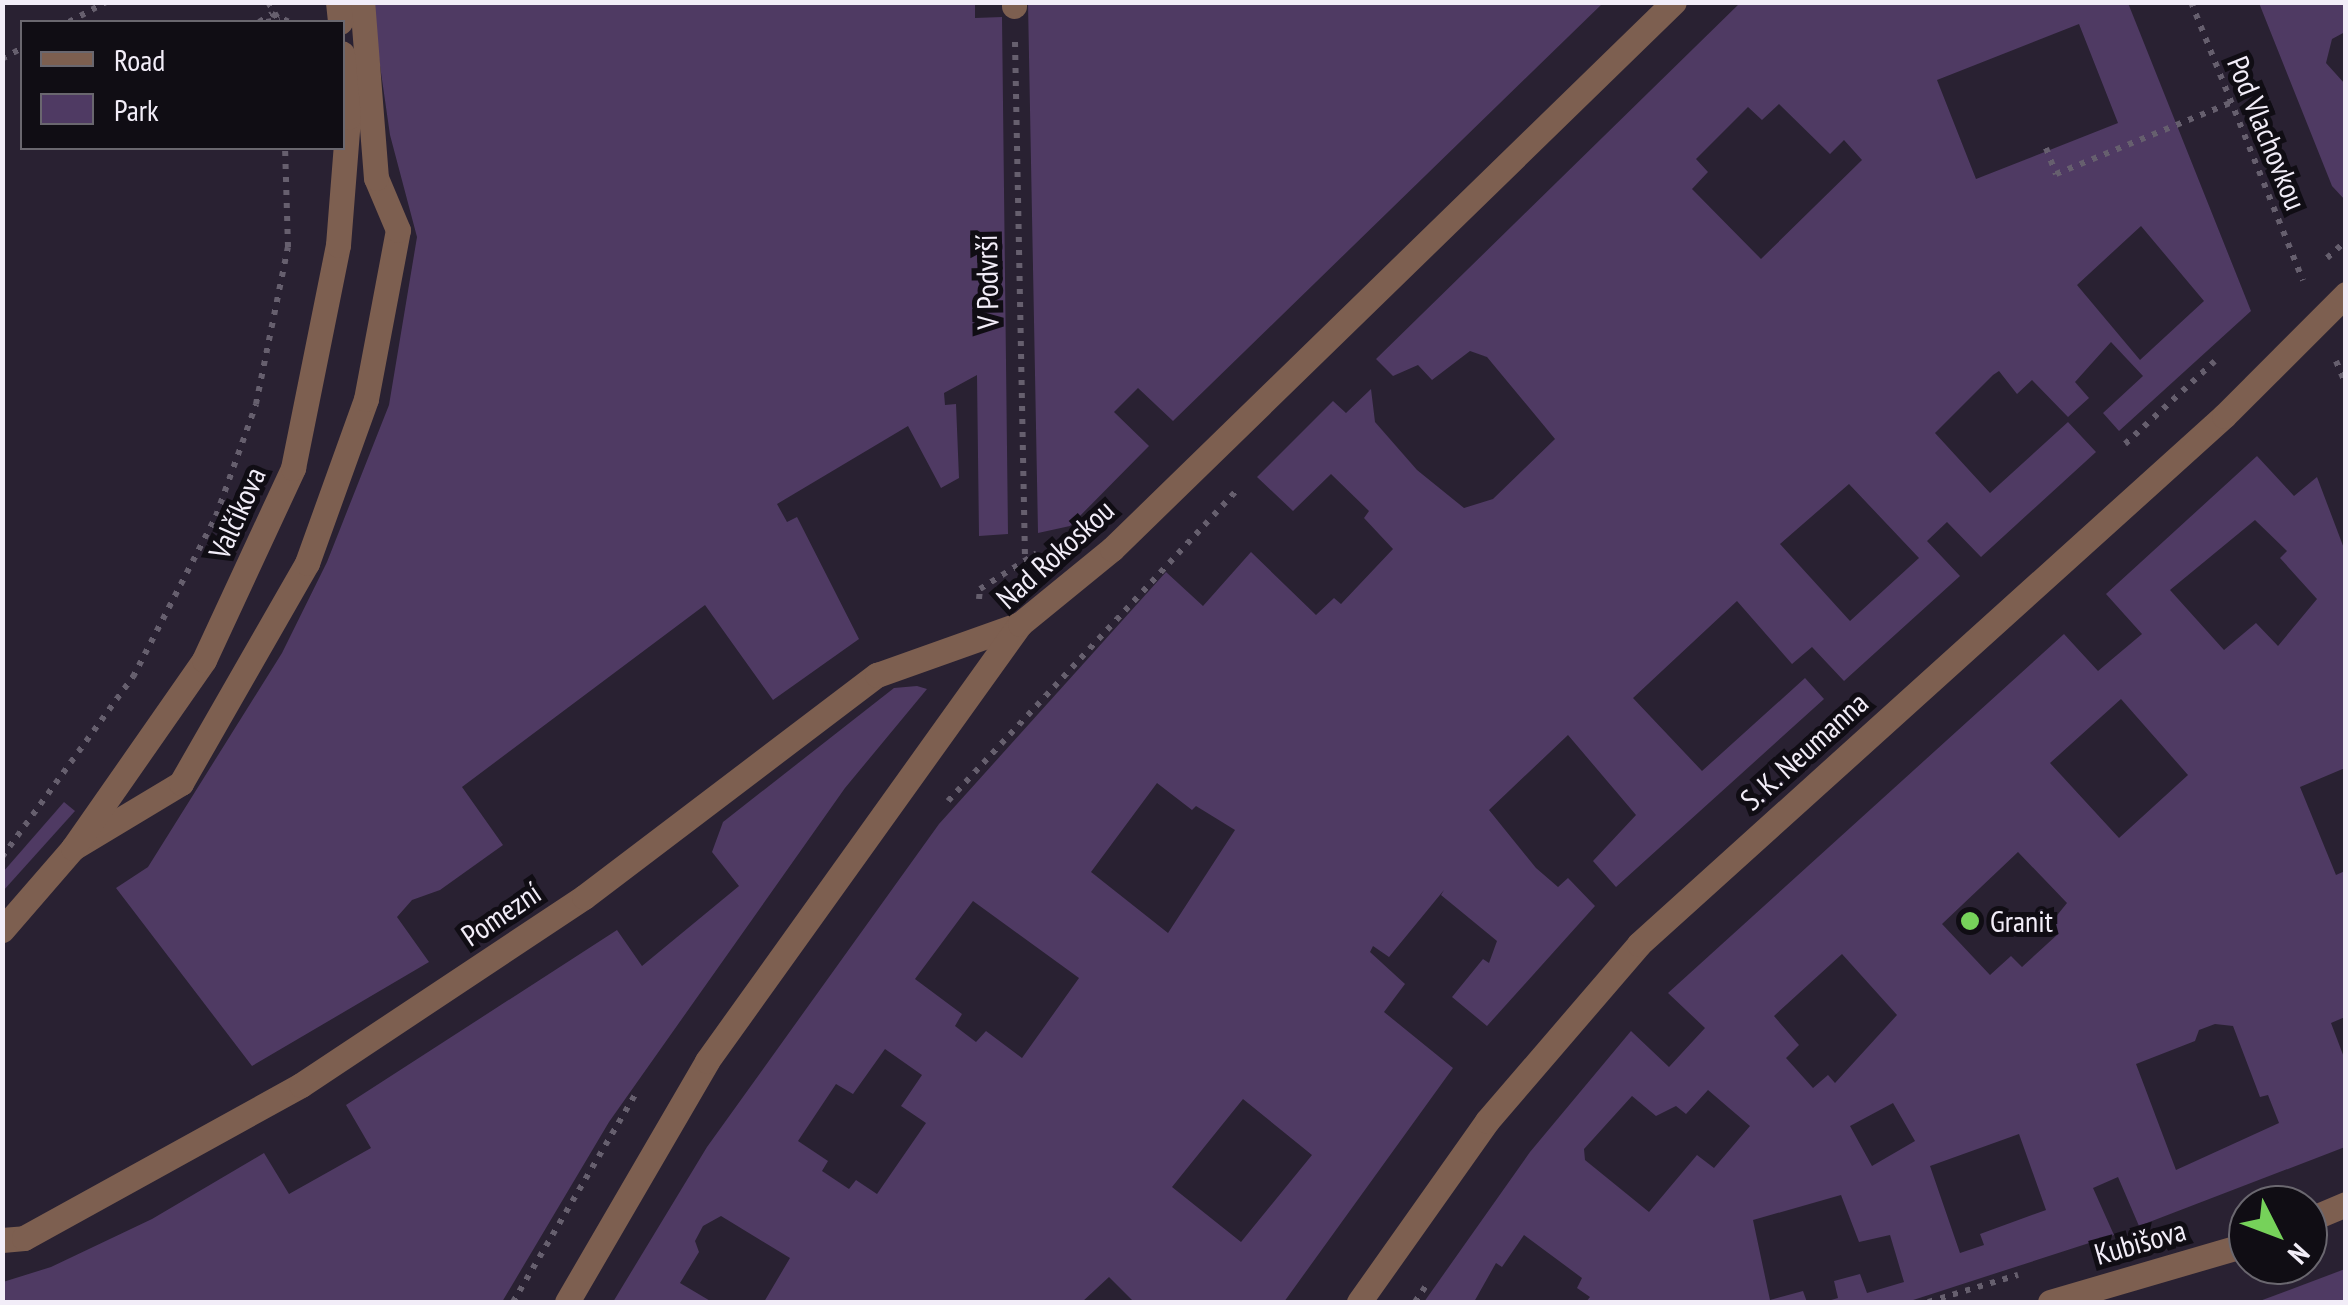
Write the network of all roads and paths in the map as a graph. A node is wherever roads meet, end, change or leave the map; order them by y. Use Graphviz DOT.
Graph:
graph roads {
  1 [pos="106,2"];
  2 [pos="362,2"];
  3 [pos="1674,2"];
  4 [pos="2191,2"];
  5 [pos="1014,4"];
  6 [pos="73,20"];
  7 [pos="262,20"];
  8 [pos="286,20"];
  9 [pos="345,85"];
  10 [pos="2230,104"];
  11 [pos="2046,148"];
  12 [pos="285,150"];
  13 [pos="2303,280"];
  14 [pos="2346,294"];
  15 [pos="2332,351"];
  16 [pos="2319,365"];
  17 [pos="2340,370"];
  18 [pos="2346,384"];
  19 [pos="257,446"];
  20 [pos="239,457"];
  21 [pos="1246,480"];
  22 [pos="1025,561"];
  23 [pos="1020,624"];
  24 [pos="940,811"];
  25 [pos="74,848"];
  26 [pos="2,857"];
  27 [pos="2,930"];
  28 [pos="2,1240"];
  29 [pos="2228,1250"];
  30 [pos="1436,1270"];
  31 [pos="567,1302"];
  32 [pos="1359,1302"];
  33 [pos="1415,1302"];
  34 [pos="2050,1302"];
  1 -- 6 [label="path"];
  2 -- 25 [label="street"];
  3 -- 23 [label="street, Nad Rokoskou"];
  4 -- 10 [label="path, Pod Vlachovkou"];
  5 -- 22 [label="path, V Podvrší"];
  7 -- 8 [label="path, bridge"];
  9 -- 25 [label="street, Valčíkova"];
  10 -- 11 [label="path"];
  10 -- 13 [label="path, Pod Vlachovkou"];
  12 -- 20 [label="path"];
  14 -- 32 [label="street, S. K. Neumanna"];
  15 -- 16 [label="path"];
  17 -- 18 [label="path"];
  19 -- 20 [label="path"];
  20 -- 26 [label="path"];
  21 -- 24 [label="path"];
  23 -- 28 [label="street, Pomezní"];
  23 -- 31 [label="street, Nad Rokoskou"];
  25 -- 27 [label="street, Valčíkova"];
  29 -- 34 [label="street, Kubišova"];
  30 -- 33 [label="path"];
}
